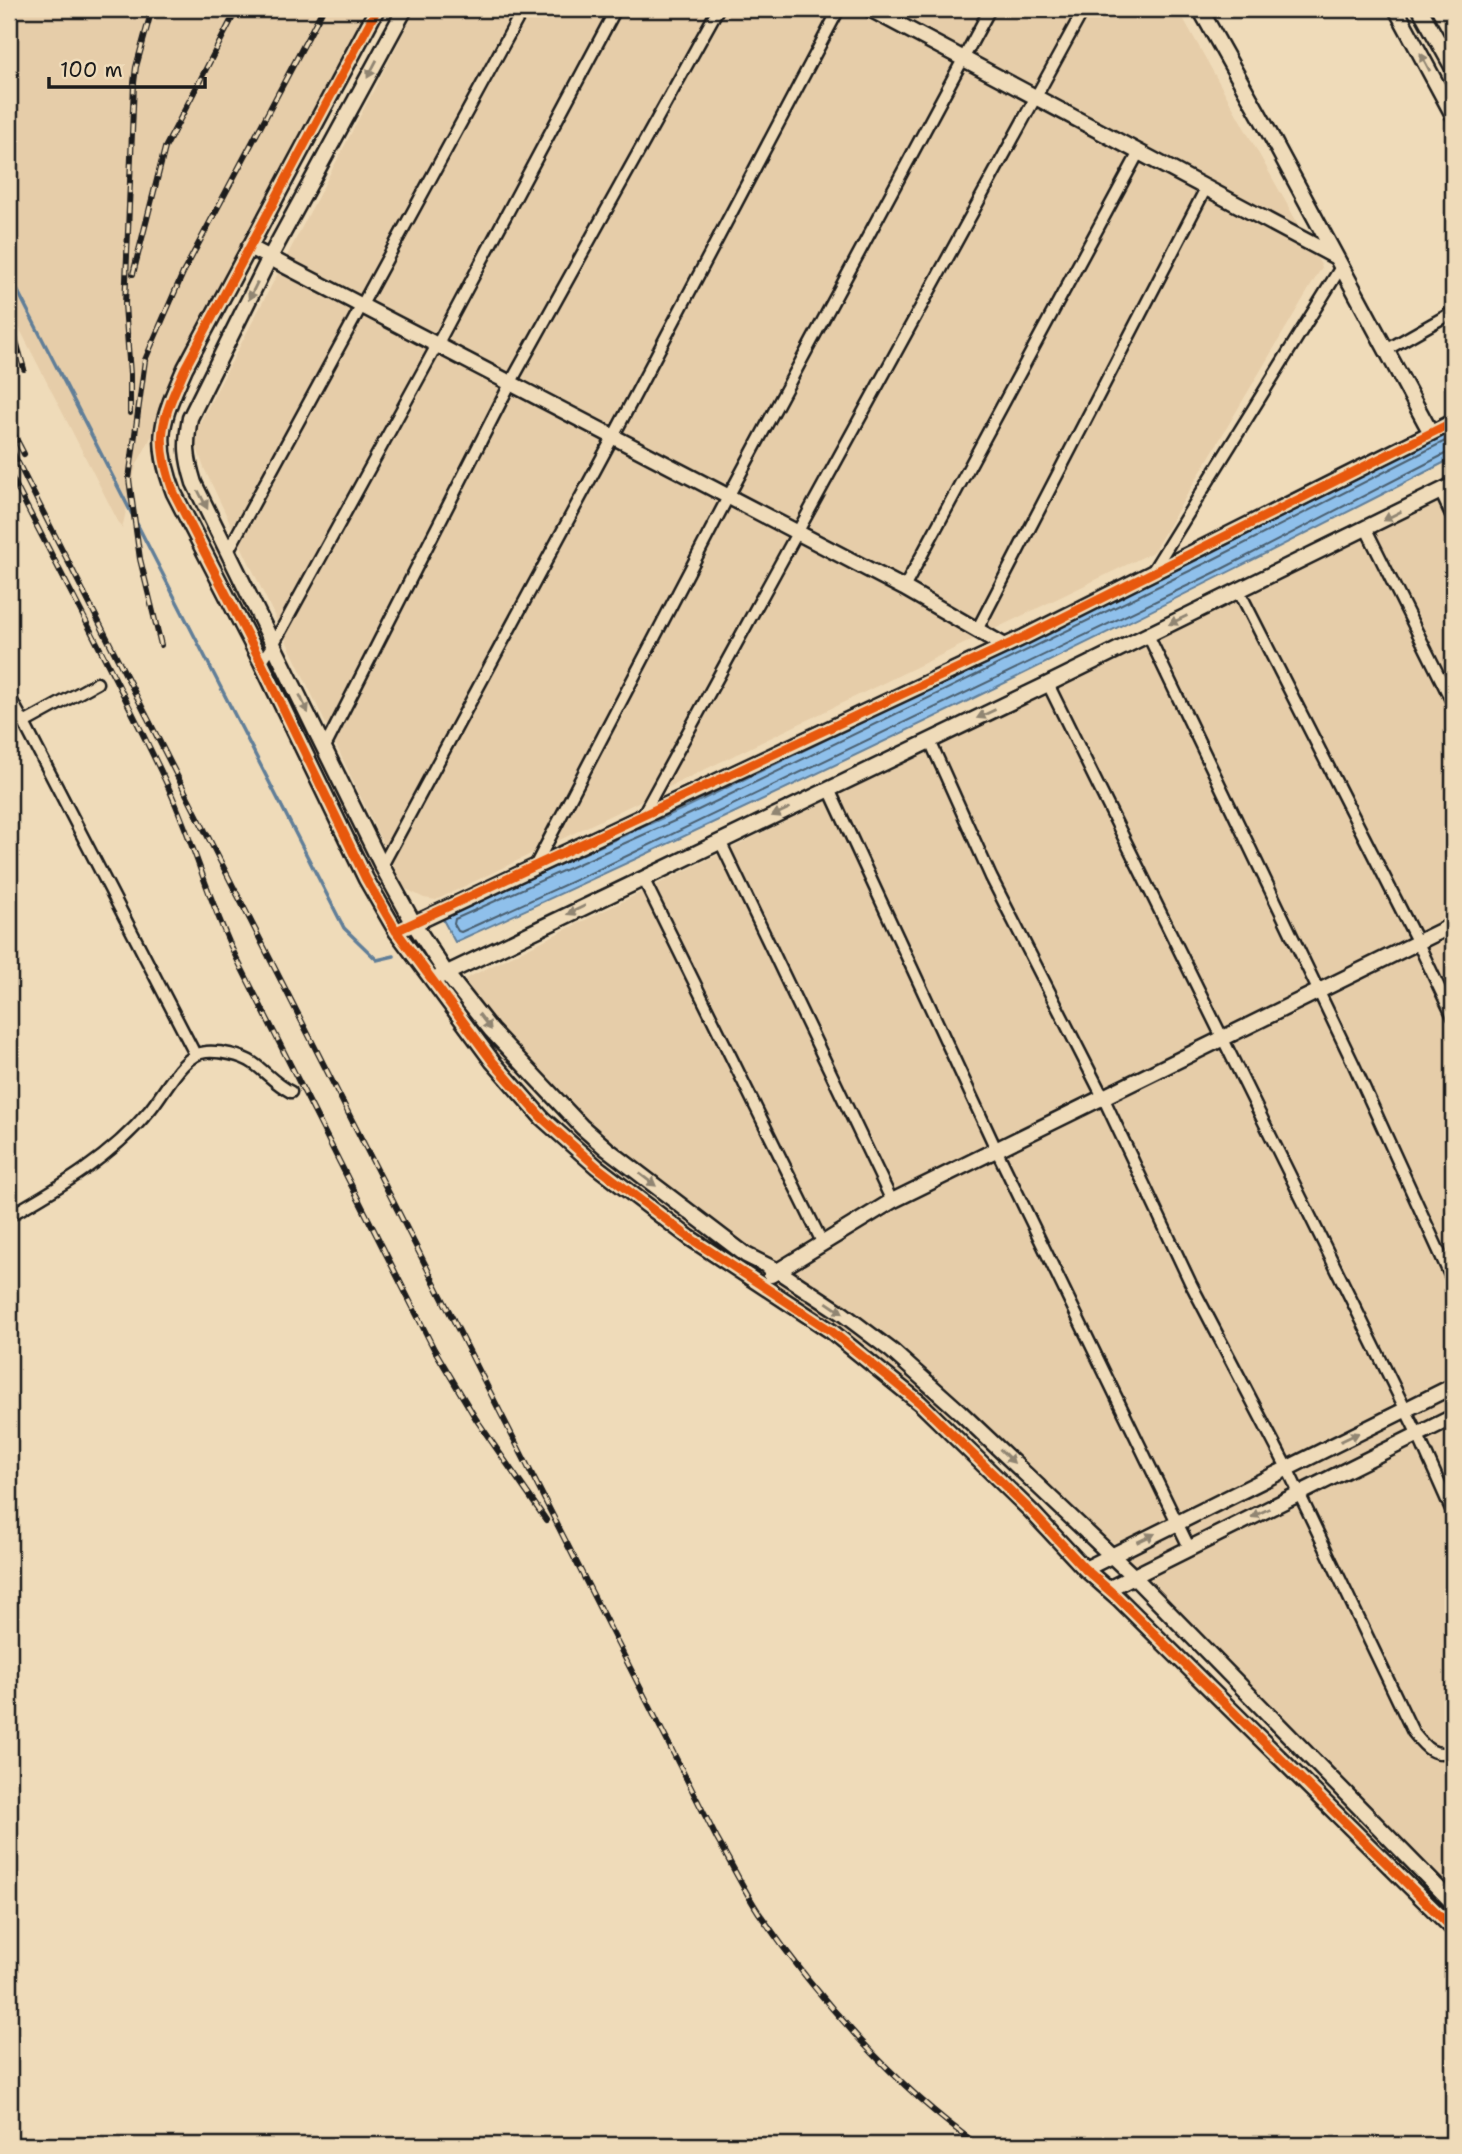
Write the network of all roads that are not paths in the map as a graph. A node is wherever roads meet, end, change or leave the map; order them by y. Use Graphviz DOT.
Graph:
graph roads {
  1 [pos="377,9"];
  2 [pos="405,9"];
  3 [pos="523,9"];
  4 [pos="616,9"];
  5 [pos="718,9"];
  6 [pos="839,9"];
  7 [pos="870,9"];
  8 [pos="990,9"];
  9 [pos="1084,9"];
  10 [pos="1199,9"];
  11 [pos="1396,9"];
  12 [pos="1420,9"];
  13 [pos="963,58"];
  14 [pos="1453,68"];
  15 [pos="1037,98"];
  16 [pos="1453,115"];
  17 [pos="1139,152"];
  18 [pos="1206,188"];
  19 [pos="249,247"];
  20 [pos="269,259"];
  21 [pos="1339,262"];
  22 [pos="361,305"];
  23 [pos="1453,312"];
  24 [pos="437,345"];
  25 [pos="1385,349"];
  26 [pos="511,382"];
  27 [pos="1453,422"];
  28 [pos="1431,433"];
  29 [pos="613,436"];
  30 [pos="1447,488"];
  31 [pos="729,496"];
  32 [pos="1453,519"];
  33 [pos="1366,529"];
  34 [pos="799,533"];
  35 [pos="228,551"];
  36 [pos="1152,572"];
  37 [pos="904,588"];
  38 [pos="1239,591"];
  39 [pos="977,630"];
  40 [pos="1148,635"];
  41 [pos="274,643"];
  42 [pos="1005,646"];
  43 [pos="261,662"];
  44 [pos="97,683"];
  45 [pos="1048,684"];
  46 [pos="9,696"];
  47 [pos="1453,704"];
  48 [pos="24,723"];
  49 [pos="930,740"];
  50 [pos="324,749"];
  51 [pos="829,789"];
  52 [pos="642,817"];
  53 [pos="720,841"];
  54 [pos="382,866"];
  55 [pos="534,868"];
  56 [pos="643,878"];
  57 [pos="1453,925"];
  58 [pos="417,930"];
  59 [pos="400,938"];
  60 [pos="1418,943"];
  61 [pos="444,971"];
  62 [pos="430,979"];
  63 [pos="1319,991"];
  64 [pos="1453,1017"];
  65 [pos="1223,1038"];
  66 [pos="195,1054"];
  67 [pos="290,1091"];
  68 [pos="1102,1097"];
  69 [pos="996,1149"];
  70 [pos="892,1201"];
  71 [pos="9,1216"];
  72 [pos="822,1242"];
  73 [pos="778,1271"];
  74 [pos="1453,1282"];
  75 [pos="758,1283"];
  76 [pos="1453,1386"];
  77 [pos="1406,1410"];
  78 [pos="1453,1418"];
  79 [pos="1419,1435"];
  80 [pos="1287,1468"];
  81 [pos="1299,1493"];
  82 [pos="1453,1514"];
  83 [pos="1177,1523"];
  84 [pos="1189,1548"];
  85 [pos="1110,1556"];
  86 [pos="1085,1569"];
  87 [pos="1132,1576"];
  88 [pos="1108,1589"];
  89 [pos="1453,1751"];
  90 [pos="1453,1902"];
  91 [pos="1453,1929"];
  1 -- 19 [label="street"];
  2 -- 20 [label="street, one-way"];
  3 -- 22 [label="street"];
  4 -- 24 [label="street"];
  5 -- 26 [label="street"];
  6 -- 29 [label="street"];
  7 -- 13 [label="street"];
  8 -- 13 [label="street"];
  9 -- 15 [label="street"];
  10 -- 21 [label="street"];
  16 -- 11 [label="street, one-way"];
  12 -- 14 [label="street"];
  13 -- 15 [label="street"];
  13 -- 31 [label="street"];
  15 -- 17 [label="street"];
  15 -- 34 [label="street"];
  17 -- 18 [label="street"];
  17 -- 37 [label="street"];
  18 -- 21 [label="street"];
  18 -- 39 [label="street"];
  19 -- 20 [label="street"];
  19 -- 43 [label="street"];
  20 -- 22 [label="street"];
  20 -- 35 [label="street, one-way"];
  21 -- 25 [label="street"];
  21 -- 36 [label="street"];
  22 -- 24 [label="street"];
  22 -- 35 [label="street"];
  23 -- 25 [label="street"];
  24 -- 26 [label="street"];
  24 -- 41 [label="street"];
  25 -- 28 [label="street"];
  26 -- 29 [label="street"];
  26 -- 50 [label="street"];
  27 -- 28 [label="street"];
  28 -- 36 [label="street"];
  29 -- 31 [label="street"];
  29 -- 54 [label="street"];
  30 -- 32 [label="street"];
  30 -- 33 [label="street, one-way"];
  31 -- 34 [label="street"];
  31 -- 55 [label="street"];
  33 -- 38 [label="street"];
  33 -- 47 [label="street"];
  34 -- 37 [label="street"];
  34 -- 52 [label="street"];
  35 -- 41 [label="street"];
  36 -- 42 [label="street"];
  37 -- 39 [label="street"];
  38 -- 40 [label="street, one-way"];
  38 -- 60 [label="street"];
  39 -- 42 [label="street"];
  40 -- 45 [label="street"];
  40 -- 63 [label="street"];
  41 -- 43 [label="street"];
  41 -- 50 [label="street, one-way"];
  42 -- 52 [label="street"];
  43 -- 59 [label="street"];
  44 -- 48 [label="street"];
  45 -- 49 [label="street, one-way"];
  45 -- 65 [label="street"];
  46 -- 48 [label="street"];
  48 -- 66 [label="street"];
  49 -- 51 [label="street"];
  49 -- 68 [label="street"];
  50 -- 54 [label="street"];
  51 -- 53 [label="street, one-way"];
  51 -- 69 [label="street"];
  52 -- 55 [label="street"];
  53 -- 56 [label="street"];
  53 -- 70 [label="street"];
  54 -- 58 [label="street"];
  55 -- 58 [label="street"];
  56 -- 61 [label="street, one-way"];
  56 -- 72 [label="street"];
  57 -- 60 [label="street"];
  58 -- 59 [label="street"];
  58 -- 61 [label="street"];
  59 -- 62 [label="street"];
  60 -- 63 [label="street"];
  60 -- 64 [label="street"];
  61 -- 62 [label="street"];
  61 -- 73 [label="street, one-way"];
  62 -- 75 [label="street"];
  63 -- 65 [label="street"];
  63 -- 74 [label="street"];
  65 -- 68 [label="street"];
  65 -- 77 [label="street"];
  66 -- 67 [label="street"];
  66 -- 71 [label="street"];
  68 -- 69 [label="street"];
  68 -- 80 [label="street"];
  69 -- 70 [label="street"];
  69 -- 83 [label="street"];
  70 -- 72 [label="street"];
  72 -- 73 [label="street"];
  73 -- 75 [label="street"];
  73 -- 85 [label="street, one-way"];
  75 -- 86 [label="street"];
  76 -- 77 [label="street"];
  77 -- 79 [label="street"];
  80 -- 77 [label="street, one-way"];
  78 -- 79 [label="street"];
  79 -- 81 [label="street"];
  79 -- 82 [label="street"];
  80 -- 81 [label="street"];
  80 -- 83 [label="street"];
  81 -- 84 [label="street, one-way"];
  81 -- 89 [label="street"];
  83 -- 84 [label="street"];
  85 -- 83 [label="street, one-way"];
  84 -- 87 [label="street"];
  85 -- 86 [label="street"];
  85 -- 87 [label="street"];
  86 -- 88 [label="street"];
  87 -- 88 [label="street"];
  87 -- 90 [label="street"];
  88 -- 91 [label="street"];
}
